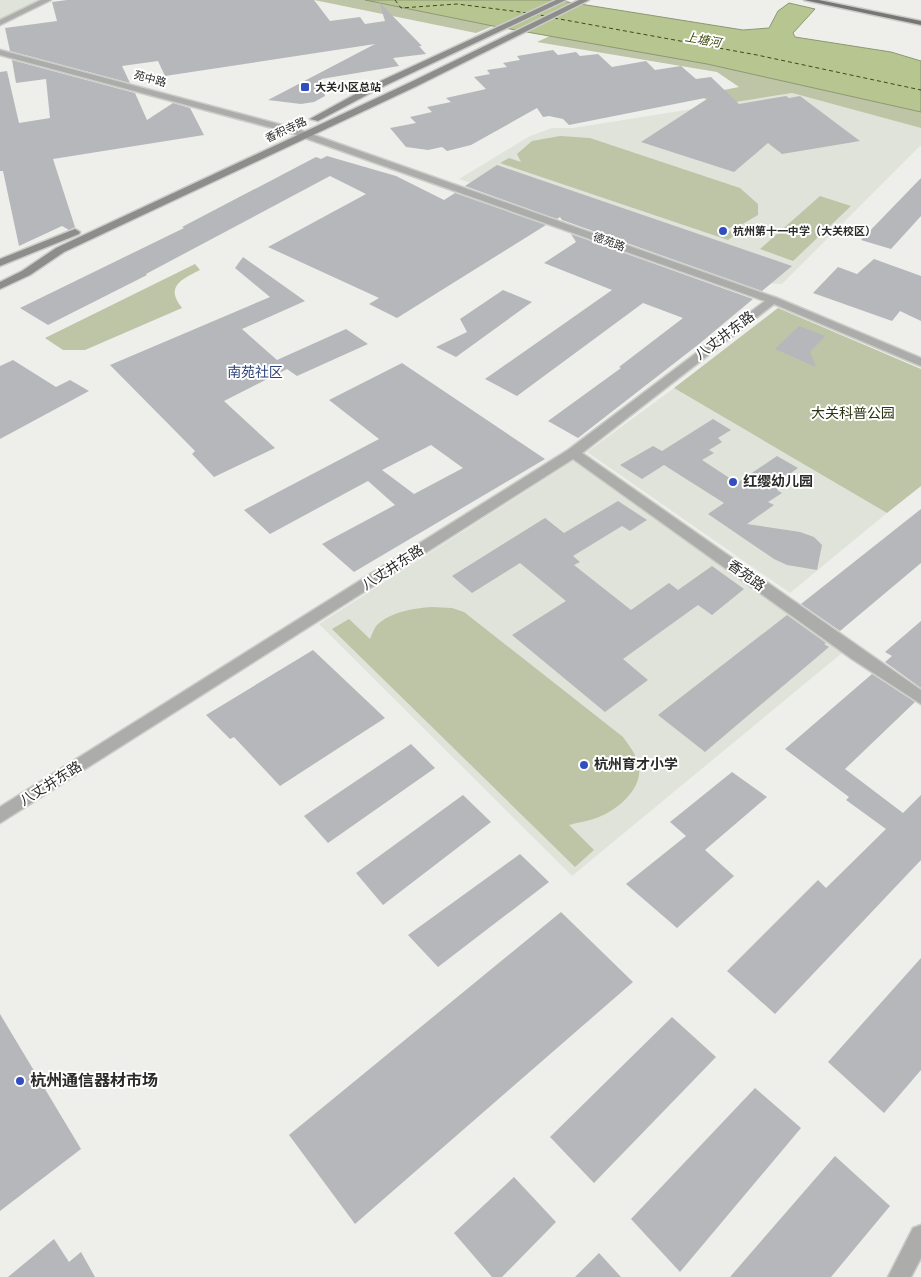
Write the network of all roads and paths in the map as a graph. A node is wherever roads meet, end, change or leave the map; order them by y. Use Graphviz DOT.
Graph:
graph roads {
  1 [pos="47,0"];
  2 [pos="562,0"];
  3 [pos="585,0"];
  4 [pos="808,0"];
  5 [pos="0,23"];
  6 [pos="921,23"];
  7 [pos="0,52"];
  8 [pos="294,130"];
  9 [pos="304,134"];
  10 [pos="59,245"];
  11 [pos="0,263"];
  12 [pos="0,271"];
  13 [pos="0,277"];
  14 [pos="0,286"];
  15 [pos="773,300"];
  16 [pos="921,362"];
  17 [pos="573,453"];
  18 [pos="921,698"];
  19 [pos="0,816"];
  20 [pos="921,1236"];
  21 [pos="898,1277"];
  1 -- 5 [label="street"];
  2 -- 8 [label="main road, 香积寺路"];
  3 -- 9 [label="main road, 香积寺路"];
  4 -- 6 [label="main road"];
  7 -- 8 [label="street, 苑中路"];
  8 -- 9 [label="street, 德苑路"];
  8 -- 10 [label="main road, 香积寺路"];
  9 -- 10 [label="main road, 香积寺路"];
  9 -- 15 [label="street, 德苑路"];
  10 -- 11 [label="main road, 香积寺路"];
  10 -- 12 [label="main road"];
  10 -- 13 [label="main road"];
  10 -- 14 [label="main road, 香积寺路"];
  15 -- 16 [label="street, 德苑路"];
  15 -- 17 [label="street, 八丈井东路"];
  17 -- 18 [label="street, 香苑路"];
  17 -- 19 [label="street, 八丈井东路"];
  20 -- 21 [label="street"];
}
